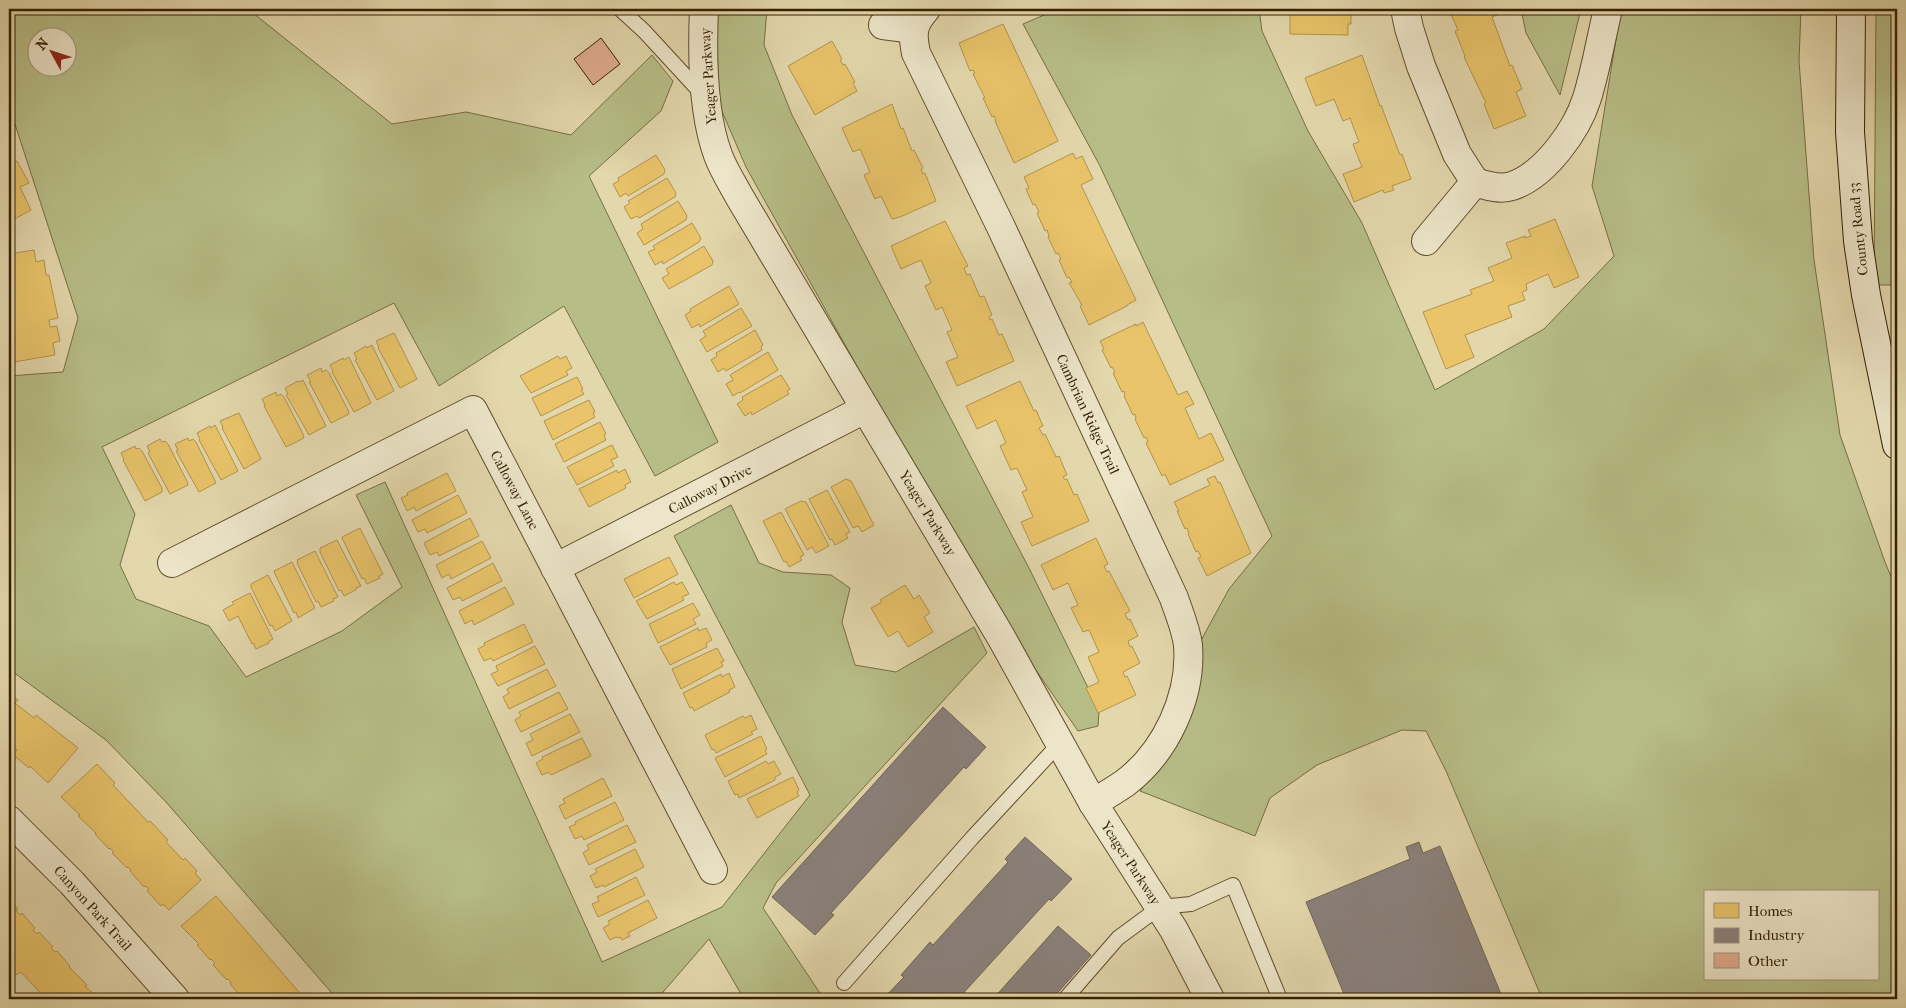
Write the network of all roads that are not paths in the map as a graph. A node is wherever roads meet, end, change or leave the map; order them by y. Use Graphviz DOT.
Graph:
graph roads {
  1 [pos="620,9"];
  2 [pos="704,9"];
  3 [pos="1405,9"];
  4 [pos="1608,9"];
  5 [pos="1851,9"];
  6 [pos="920,19"];
  7 [pos="883,25"];
  8 [pos="706,99"];
  9 [pos="1475,182"];
  10 [pos="1426,241"];
  11 [pos="865,409"];
  12 [pos="1897,445"];
  13 [pos="172,563"];
  14 [pos="555,568"];
  15 [pos="1059,744"];
  16 [pos="1093,803"];
  17 [pos="9,820"];
  18 [pos="713,870"];
  19 [pos="1160,907"];
  20 [pos="844,983"];
  21 [pos="175,999"];
  22 [pos="1065,999"];
  23 [pos="1210,999"];
  24 [pos="1280,999"];
  1 -- 8 [label="lane"];
  2 -- 8 [label="street, Yeager Parkway"];
  3 -- 9 [label="street"];
  4 -- 9 [label="street"];
  5 -- 12 [label="street, County Road 33"];
  6 -- 7 [label="street"];
  6 -- 16 [label="street, Cambrian Ridge Trail"];
  8 -- 11 [label="street, Yeager Parkway"];
  9 -- 10 [label="street"];
  11 -- 14 [label="street, Calloway Drive"];
  11 -- 15 [label="street, Yeager Parkway"];
  13 -- 14 [label="street, Calloway Lane"];
  14 -- 18 [label="street, Calloway Lane"];
  15 -- 16 [label="street, Yeager Parkway"];
  15 -- 20 [label="lane"];
  16 -- 19 [label="street, Yeager Parkway"];
  17 -- 21 [label="street, Canyon Park Trail"];
  19 -- 22 [label="lane"];
  19 -- 23 [label="street, Yeager Parkway"];
  19 -- 24 [label="lane"];
}
